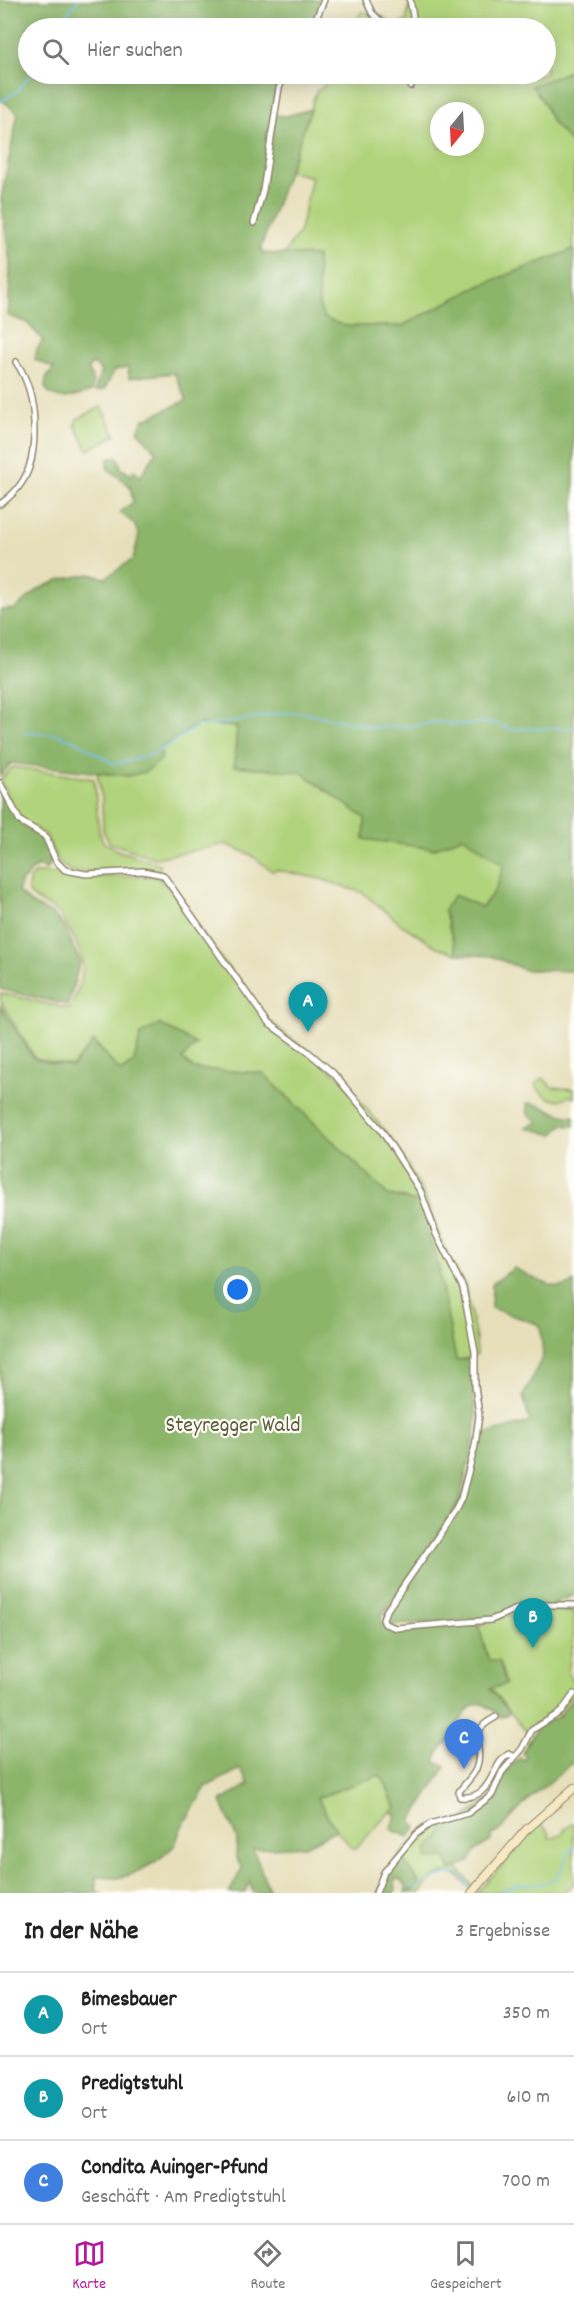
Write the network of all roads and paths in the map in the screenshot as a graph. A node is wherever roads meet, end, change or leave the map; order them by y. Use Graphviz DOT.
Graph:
graph roads {
  1 [pos="324,0"];
  2 [pos="366,0"];
  3 [pos="410,0"];
  4 [pos="316,18"];
  5 [pos="377,18"];
  6 [pos="413,18"];
  7 [pos="281,84"];
  8 [pos="412,84"];
  9 [pos="411,87"];
  10 [pos="254,223"];
  11 [pos="16,362"];
  12 [pos="0,504"];
  13 [pos="0,783"];
  14 [pos="574,1605"];
  15 [pos="574,1694"];
  16 [pos="496,1717"];
  17 [pos="515,1757"];
  18 [pos="574,1788"];
  19 [pos="376,1893"];
  20 [pos="471,1893"];
  1 -- 4 [label="street"];
  2 -- 5 [label="street"];
  3 -- 6 [label="street"];
  7 -- 10 [label="street"];
  8 -- 9 [label="street"];
  11 -- 12 [label="street"];
  13 -- 14 [label="street"];
  15 -- 17 [label="street"];
  16 -- 17 [label="street"];
  17 -- 19 [label="street"];
  18 -- 20 [label="main road"];
}
